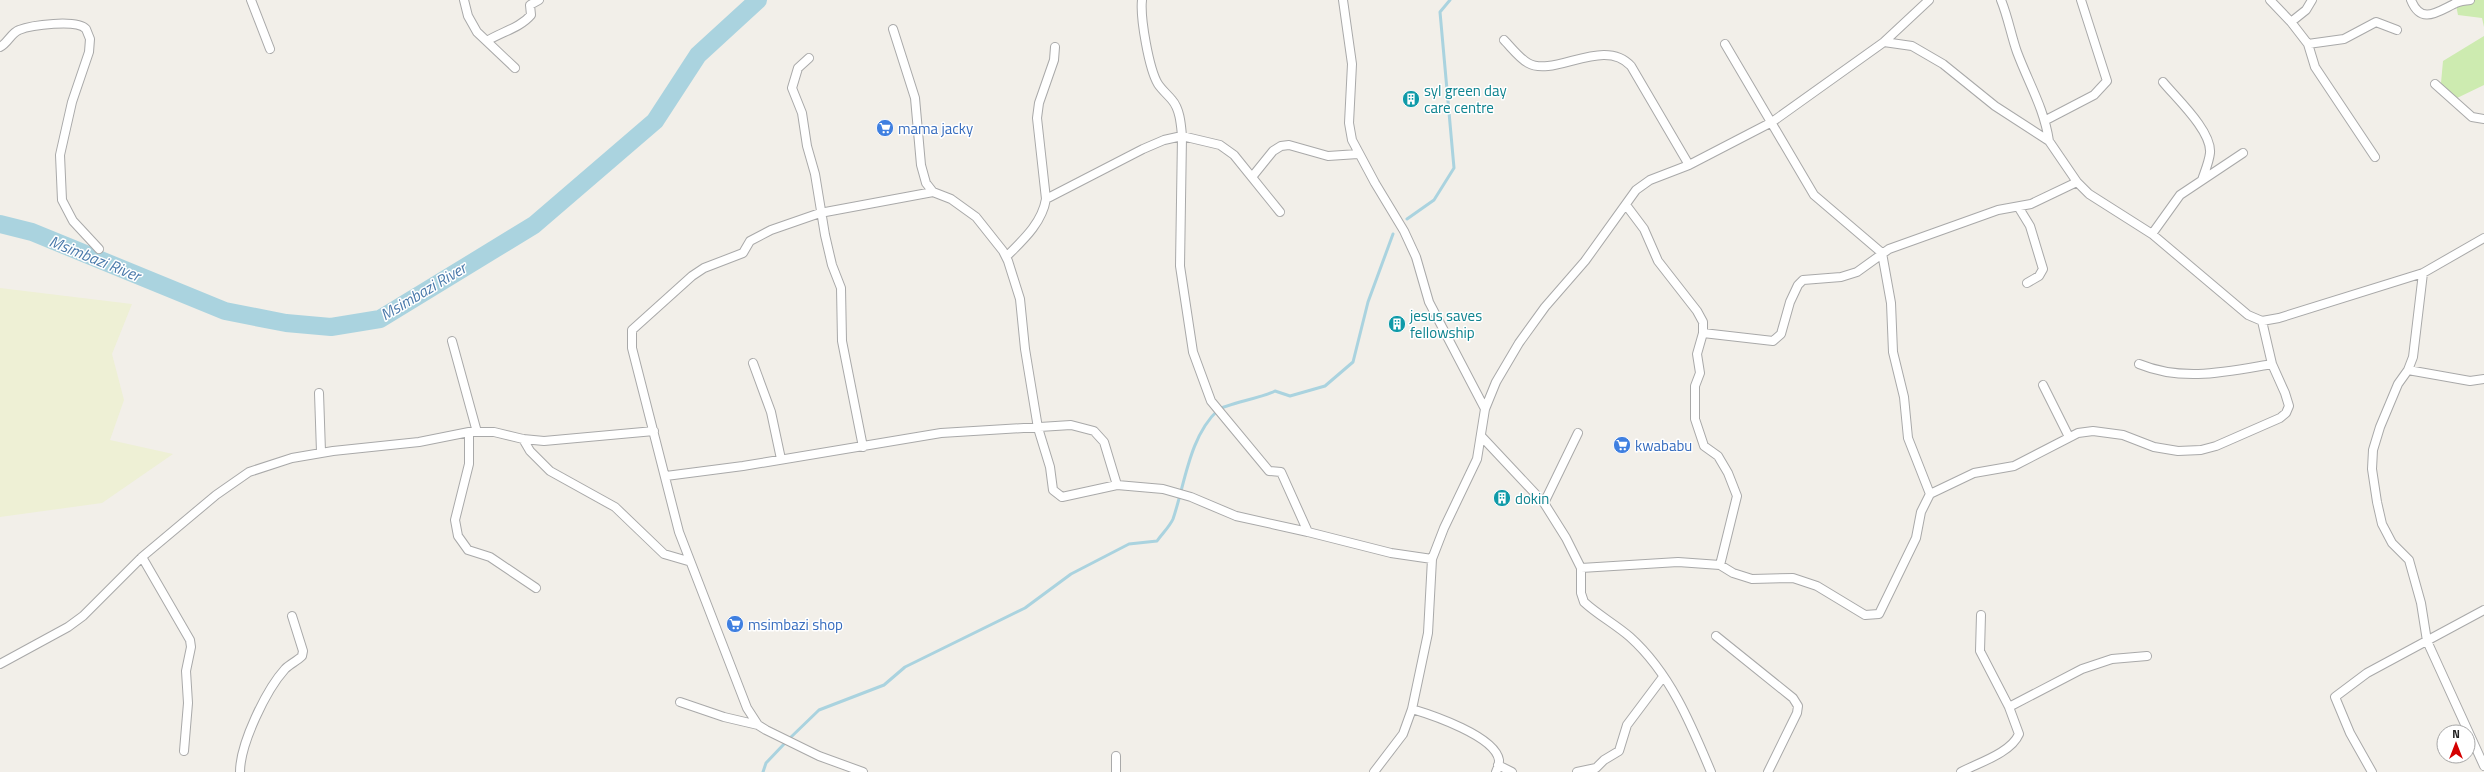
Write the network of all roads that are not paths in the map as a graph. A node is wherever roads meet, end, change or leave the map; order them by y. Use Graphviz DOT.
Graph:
graph roads {
  1 [pos="251,0"];
  2 [pos="464,0"];
  3 [pos="539,0"];
  4 [pos="1142,0"];
  5 [pos="1343,0"];
  6 [pos="2001,0"];
  7 [pos="2080,0"];
  8 [pos="2270,0"];
  9 [pos="2312,0"];
  10 [pos="2411,0"];
  11 [pos="2470,0"];
  12 [pos="1925,1"];
  13 [pos="2292,22"];
  14 [pos="893,29"];
  15 [pos="2397,30"];
  16 [pos="1504,40"];
  17 [pos="487,41"];
  18 [pos="1884,42"];
  19 [pos="1725,44"];
  20 [pos="2308,44"];
  21 [pos="0,47"];
  22 [pos="1055,47"];
  23 [pos="270,49"];
  24 [pos="809,58"];
  25 [pos="515,68"];
  26 [pos="2163,82"];
  27 [pos="2435,84"];
  28 [pos="2484,119"];
  29 [pos="2046,120"];
  30 [pos="1772,122"];
  31 [pos="1182,136"];
  32 [pos="2048,141"];
  33 [pos="2243,153"];
  34 [pos="1358,154"];
  35 [pos="2375,158"];
  36 [pos="1689,165"];
  37 [pos="1252,177"];
  38 [pos="2202,180"];
  39 [pos="2077,182"];
  40 [pos="933,192"];
  41 [pos="1046,199"];
  42 [pos="1626,205"];
  43 [pos="2019,208"];
  44 [pos="820,212"];
  45 [pos="1280,212"];
  46 [pos="2152,234"];
  47 [pos="2484,238"];
  48 [pos="99,249"];
  49 [pos="1882,254"];
  50 [pos="1007,256"];
  51 [pos="2423,273"];
  52 [pos="2027,283"];
  53 [pos="2262,321"];
  54 [pos="1704,333"];
  55 [pos="452,341"];
  56 [pos="753,363"];
  57 [pos="2139,364"];
  58 [pos="2272,364"];
  59 [pos="2408,370"];
  60 [pos="2484,379"];
  61 [pos="2043,385"];
  62 [pos="318,392"];
  63 [pos="1485,409"];
  64 [pos="1038,428"];
  65 [pos="654,431"];
  66 [pos="473,432"];
  67 [pos="1578,434"];
  68 [pos="1482,437"];
  69 [pos="2069,437"];
  70 [pos="523,439"];
  71 [pos="863,447"];
  72 [pos="321,452"];
  73 [pos="781,459"];
  74 [pos="666,476"];
  75 [pos="1117,485"];
  76 [pos="1930,494"];
  77 [pos="1544,503"];
  78 [pos="1308,532"];
  79 [pos="142,558"];
  80 [pos="1432,559"];
  81 [pos="688,561"];
  82 [pos="1720,565"];
  83 [pos="1580,568"];
  84 [pos="536,588"];
  85 [pos="2484,610"];
  86 [pos="1981,615"];
  87 [pos="292,616"];
  88 [pos="1716,636"];
  89 [pos="2427,641"];
  90 [pos="2147,656"];
  91 [pos="0,664"];
  92 [pos="1662,677"];
  93 [pos="680,702"];
  94 [pos="2009,707"];
  95 [pos="1412,709"];
  96 [pos="758,725"];
  97 [pos="184,751"];
  98 [pos="1116,756"];
  99 [pos="2484,766"];
  100 [pos="1497,769"];
  101 [pos="240,772"];
  102 [pos="863,772"];
  103 [pos="1116,772"];
  104 [pos="1374,772"];
  105 [pos="1512,772"];
  106 [pos="1577,772"];
  107 [pos="1711,772"];
  108 [pos="1768,772"];
  109 [pos="1961,772"];
  110 [pos="2372,772"];
  1 -- 23 [label="street"];
  2 -- 17 [label="street"];
  3 -- 17 [label="street"];
  4 -- 31 [label="street"];
  5 -- 34 [label="street"];
  6 -- 29 [label="street"];
  7 -- 29 [label="street"];
  8 -- 13 [label="street"];
  9 -- 13 [label="street"];
  10 -- 11 [label="street"];
  12 -- 18 [label="street"];
  13 -- 20 [label="street"];
  14 -- 40 [label="street"];
  15 -- 20 [label="street"];
  16 -- 36 [label="street"];
  17 -- 25 [label="street"];
  18 -- 30 [label="street"];
  18 -- 32 [label="street"];
  19 -- 30 [label="street"];
  20 -- 35 [label="street"];
  21 -- 48 [label="street"];
  22 -- 41 [label="street"];
  24 -- 44 [label="street"];
  26 -- 38 [label="street"];
  27 -- 28 [label="street"];
  29 -- 32 [label="street"];
  30 -- 36 [label="street"];
  30 -- 49 [label="street"];
  31 -- 37 [label="street"];
  31 -- 41 [label="street"];
  31 -- 78 [label="street"];
  32 -- 39 [label="street"];
  33 -- 38 [label="street"];
  34 -- 37 [label="street"];
  34 -- 63 [label="street"];
  36 -- 42 [label="street"];
  37 -- 45 [label="street"];
  38 -- 46 [label="street"];
  39 -- 43 [label="street"];
  39 -- 46 [label="street"];
  40 -- 44 [label="street"];
  40 -- 50 [label="street"];
  41 -- 50 [label="street"];
  42 -- 54 [label="street"];
  42 -- 63 [label="street"];
  43 -- 49 [label="street"];
  43 -- 52 [label="street"];
  44 -- 65 [label="street"];
  44 -- 71 [label="street"];
  46 -- 53 [label="street"];
  47 -- 51 [label="street"];
  49 -- 54 [label="street"];
  49 -- 76 [label="street"];
  50 -- 64 [label="street"];
  51 -- 53 [label="street"];
  51 -- 59 [label="street"];
  53 -- 58 [label="street"];
  54 -- 82 [label="street"];
  55 -- 66 [label="street"];
  56 -- 73 [label="street"];
  57 -- 58 [label="street"];
  58 -- 69 [label="street"];
  59 -- 60 [label="street"];
  59 -- 89 [label="street"];
  61 -- 69 [label="street"];
  62 -- 72 [label="street"];
  63 -- 68 [label="street"];
  64 -- 71 [label="street"];
  64 -- 75 [label="street"];
  64 -- 75 [label="street"];
  65 -- 70 [label="street"];
  65 -- 74 [label="street"];
  66 -- 70 [label="street"];
  66 -- 72 [label="street"];
  66 -- 84 [label="street"];
  67 -- 77 [label="street"];
  68 -- 77 [label="street"];
  68 -- 80 [label="street"];
  69 -- 76 [label="street"];
  70 -- 81 [label="street"];
  71 -- 73 [label="street"];
  72 -- 79 [label="street"];
  73 -- 74 [label="street"];
  74 -- 81 [label="street"];
  75 -- 78 [label="street"];
  76 -- 82 [label="street"];
  77 -- 83 [label="street"];
  78 -- 80 [label="street"];
  79 -- 91 [label="street"];
  79 -- 97 [label="street"];
  80 -- 95 [label="street"];
  81 -- 96 [label="street"];
  82 -- 83 [label="street"];
  83 -- 92 [label="street"];
  85 -- 89 [label="street"];
  86 -- 94 [label="street"];
  87 -- 101 [label="street"];
  88 -- 108 [label="street"];
  89 -- 99 [label="street"];
  89 -- 110 [label="street"];
  90 -- 94 [label="street"];
  92 -- 106 [label="street"];
  92 -- 107 [label="street"];
  93 -- 96 [label="street"];
  94 -- 109 [label="street"];
  95 -- 100 [label="street"];
  95 -- 104 [label="street"];
  96 -- 102 [label="street"];
  98 -- 103 [label="street"];
  100 -- 105 [label="street"];
}
